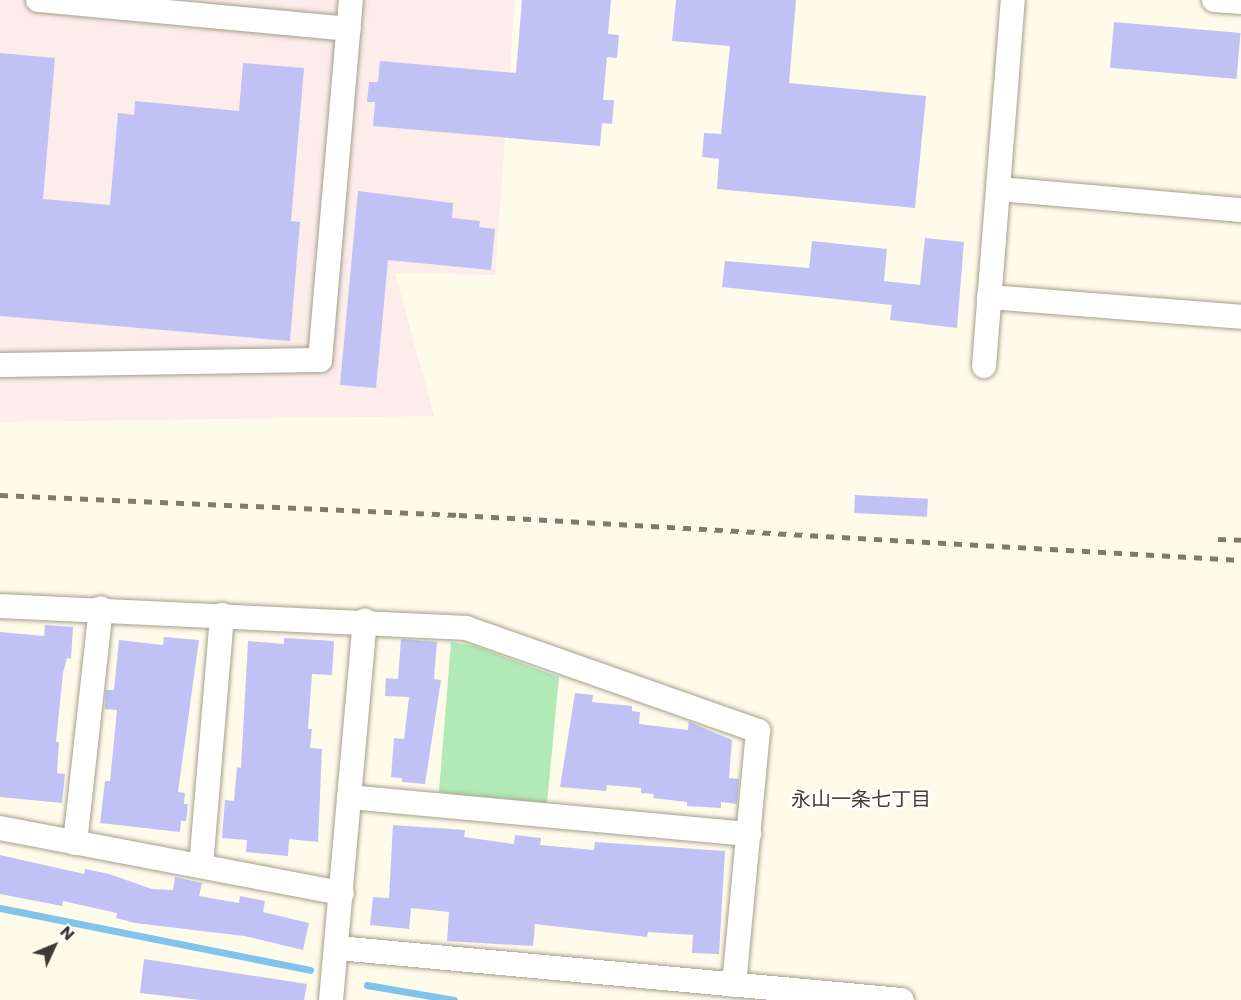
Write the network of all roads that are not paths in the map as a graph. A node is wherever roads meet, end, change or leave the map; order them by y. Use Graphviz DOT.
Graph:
graph roads {
  1 [pos="38,0"];
  2 [pos="351,0"];
  3 [pos="1013,0"];
  4 [pos="1214,0"];
  5 [pos="1241,3"];
  6 [pos="349,29"];
  7 [pos="1000,189"];
  8 [pos="1241,210"];
  9 [pos="989,297"];
  10 [pos="1241,317"];
  11 [pos="0,365"];
  12 [pos="984,366"];
  13 [pos="0,606"];
  14 [pos="101,608"];
  15 [pos="222,615"];
  16 [pos="365,621"];
  17 [pos="350,797"];
  18 [pos="0,828"];
  19 [pos="749,834"];
  20 [pos="75,843"];
  21 [pos="201,866"];
  22 [pos="342,893"];
  23 [pos="338,948"];
  24 [pos="734,985"];
  25 [pos="331,1000"];
  26 [pos="902,1000"];
  1 -- 6 [label="street"];
  2 -- 6 [label="street"];
  3 -- 7 [label="street"];
  4 -- 5 [label="street"];
  6 -- 11 [label="street"];
  7 -- 8 [label="street"];
  7 -- 9 [label="street"];
  9 -- 10 [label="street"];
  9 -- 12 [label="street"];
  13 -- 14 [label="street"];
  14 -- 15 [label="street"];
  14 -- 20 [label="street"];
  15 -- 16 [label="street"];
  15 -- 21 [label="street"];
  16 -- 17 [label="street"];
  16 -- 19 [label="street"];
  17 -- 19 [label="street"];
  17 -- 22 [label="street"];
  18 -- 20 [label="street"];
  19 -- 24 [label="street"];
  20 -- 21 [label="street"];
  21 -- 22 [label="street"];
  22 -- 23 [label="street"];
  23 -- 24 [label="street"];
  23 -- 25 [label="street"];
  24 -- 26 [label="street"];
}
